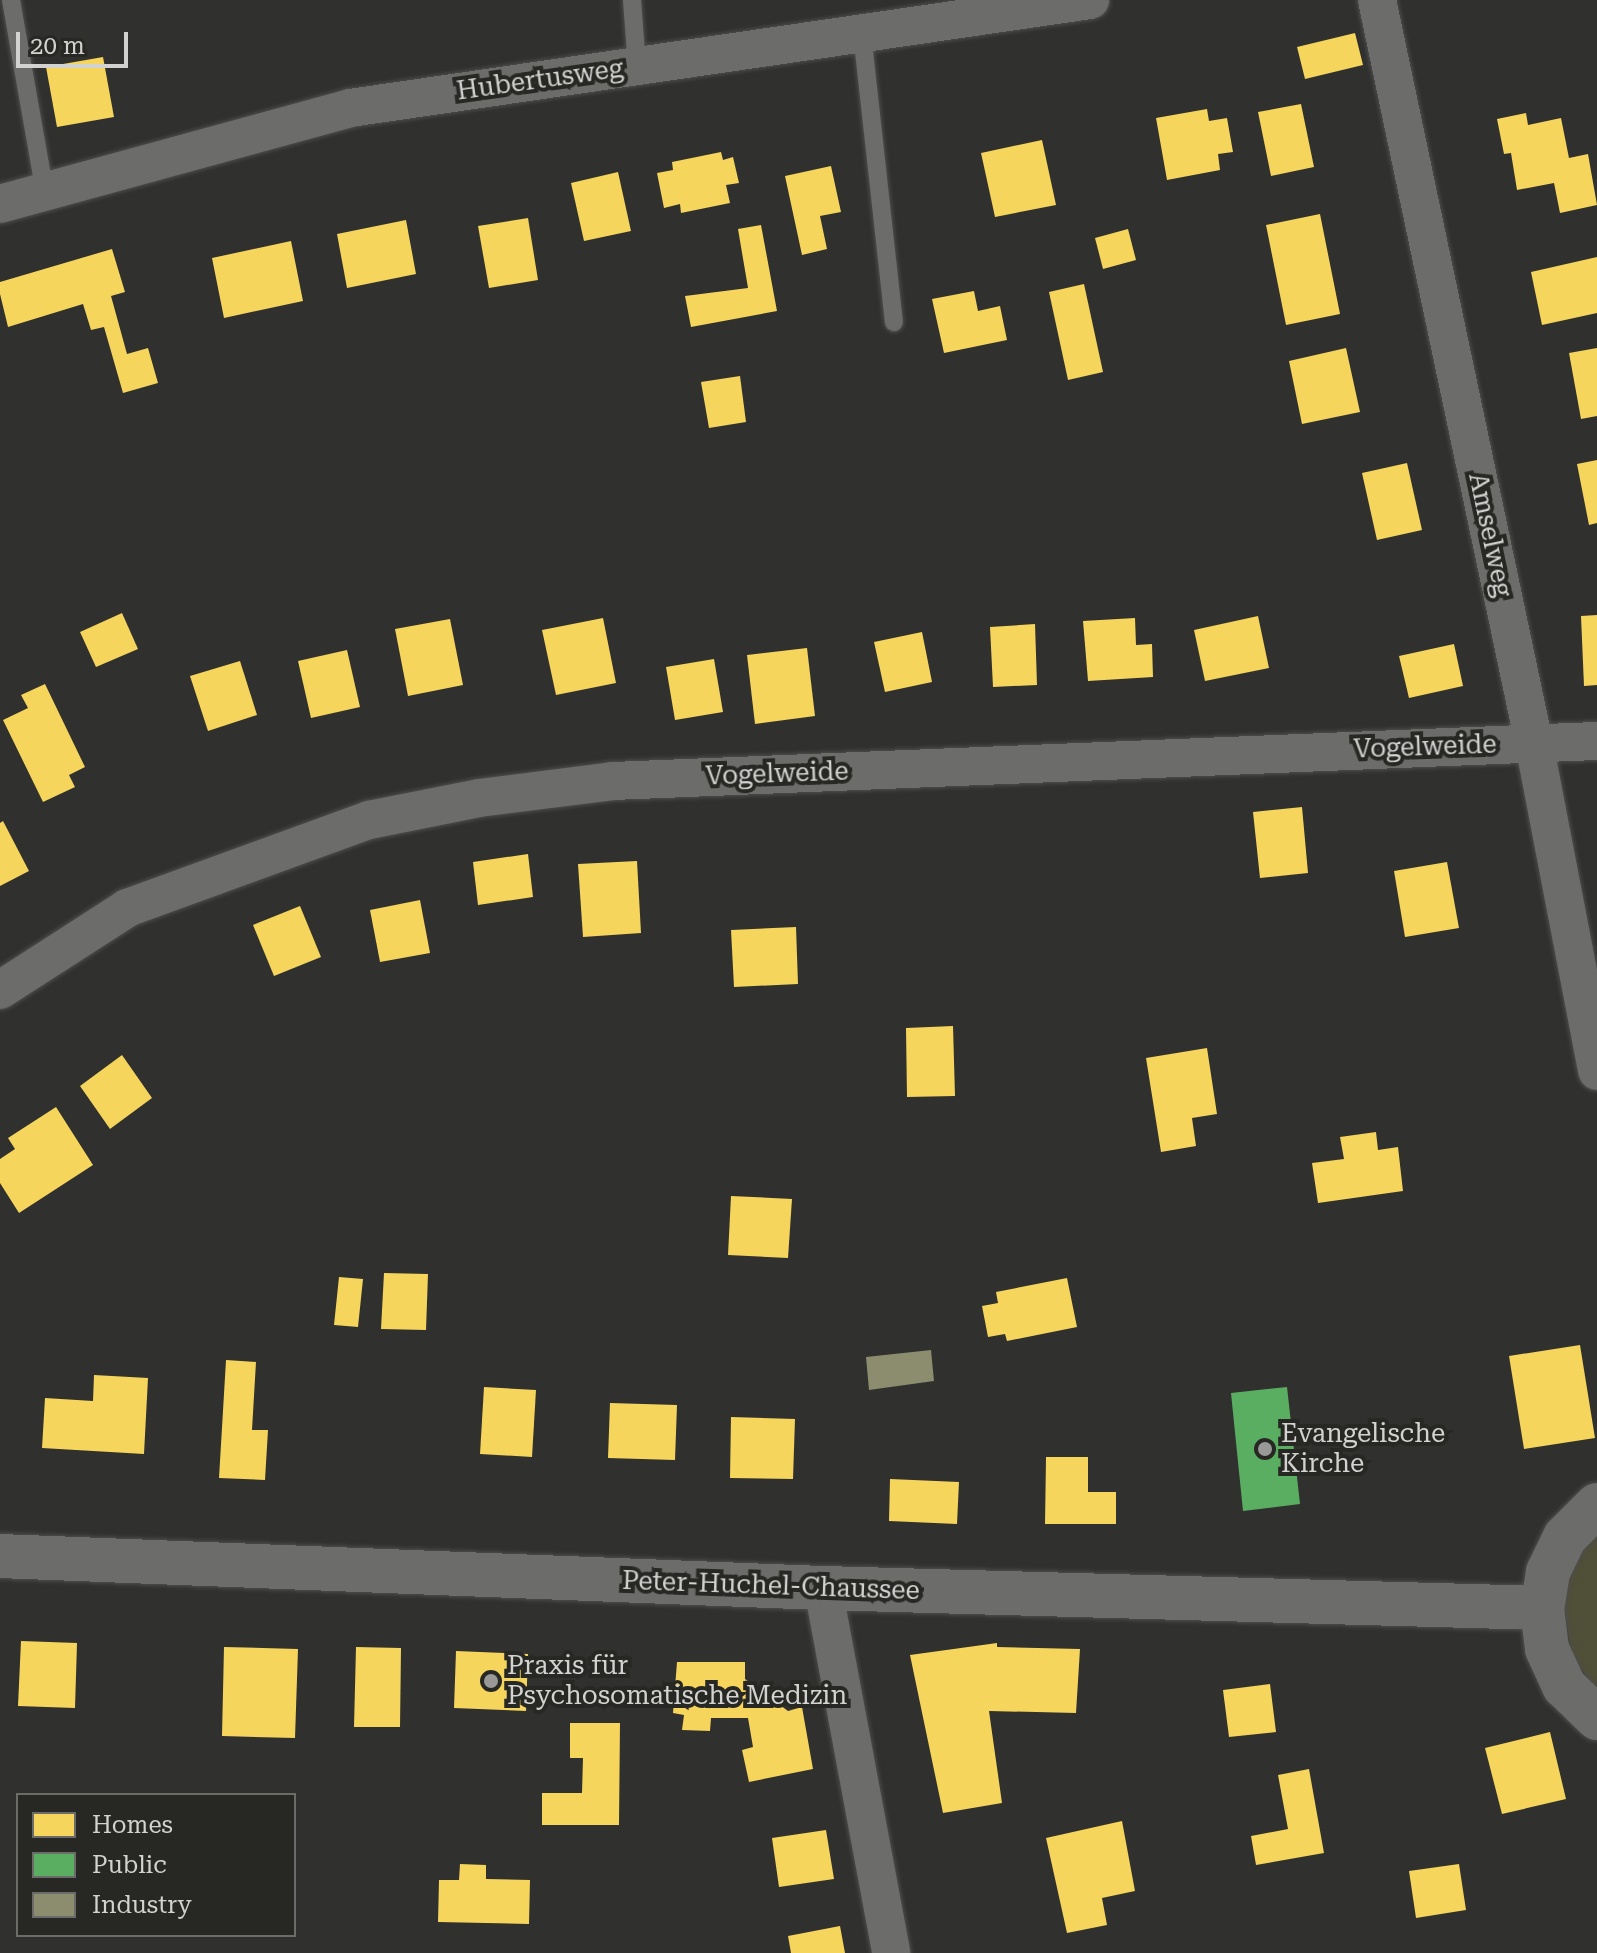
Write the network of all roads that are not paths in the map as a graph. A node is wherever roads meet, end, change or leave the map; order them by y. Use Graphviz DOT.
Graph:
graph roads {
  1 [pos="11,0"];
  2 [pos="632,0"];
  3 [pos="1377,0"];
  4 [pos="1074,1"];
  5 [pos="862,33"];
  6 [pos="637,66"];
  7 [pos="45,192"];
  8 [pos="0,204"];
  9 [pos="894,322"];
  10 [pos="1597,741"];
  11 [pos="1534,743"];
  12 [pos="0,990"];
  13 [pos="1597,1071"];
  14 [pos="1597,1505"];
  15 [pos="0,1556"];
  16 [pos="823,1588"];
  17 [pos="1542,1608"];
  18 [pos="1597,1718"];
  19 [pos="891,1953"];
  1 -- 7 [label="lane"];
  2 -- 6 [label="lane"];
  3 -- 11 [label="street, Amselweg"];
  4 -- 5 [label="street, Hubertusweg"];
  5 -- 6 [label="street, Hubertusweg"];
  5 -- 9 [label="lane"];
  6 -- 7 [label="street, Hubertusweg"];
  7 -- 8 [label="street, Hubertusweg"];
  10 -- 11 [label="street, Vogelweide"];
  11 -- 12 [label="street, Vogelweide"];
  11 -- 13 [label="street, Amselweg"];
  14 -- 17 [label="street"];
  15 -- 16 [label="street, Peter-Huchel-Chaussee"];
  16 -- 17 [label="street, Peter-Huchel-Chaussee"];
  16 -- 19 [label="street"];
  17 -- 18 [label="street"];
}
